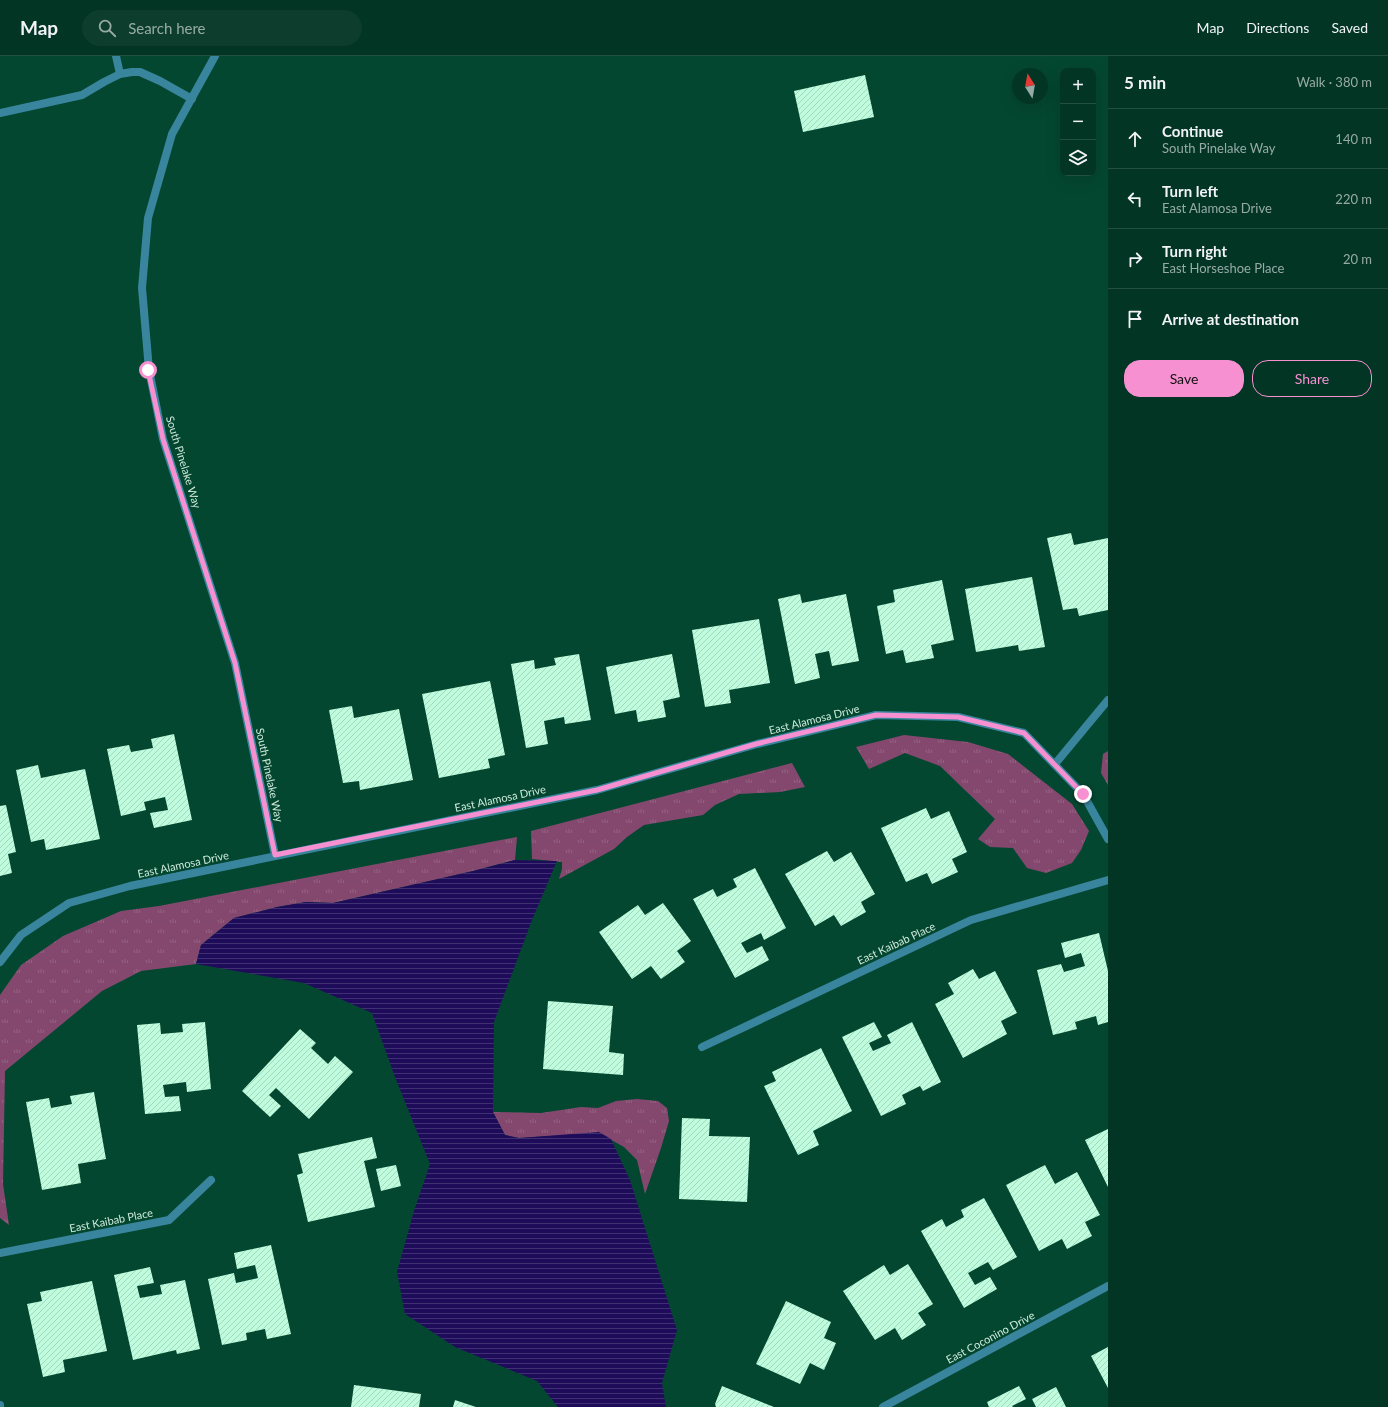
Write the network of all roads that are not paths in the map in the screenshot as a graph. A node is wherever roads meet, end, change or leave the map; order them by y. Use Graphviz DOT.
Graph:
graph roads {
  1 [pos="116,56"];
  2 [pos="215,56"];
  3 [pos="120,74"];
  4 [pos="192,99"];
  5 [pos="0,113"];
  6 [pos="1108,700"];
  7 [pos="1055,764"];
  8 [pos="1108,839"];
  9 [pos="275,855"];
  10 [pos="1108,880"];
  11 [pos="0,962"];
  12 [pos="702,1047"];
  13 [pos="211,1180"];
  14 [pos="0,1253"];
  15 [pos="1108,1286"];
  16 [pos="883,1407"];
  1 -- 3 [label="street"];
  2 -- 4 [label="street, South Pinelake Way"];
  3 -- 4 [label="street"];
  3 -- 5 [label="street"];
  4 -- 9 [label="street, South Pinelake Way"];
  6 -- 7 [label="street"];
  7 -- 8 [label="street"];
  7 -- 9 [label="street, East Alamosa Drive"];
  9 -- 11 [label="street, East Alamosa Drive"];
  10 -- 12 [label="street, East Kaibab Place"];
  13 -- 14 [label="street, East Kaibab Place"];
  15 -- 16 [label="street, East Coconino Drive"];
}
